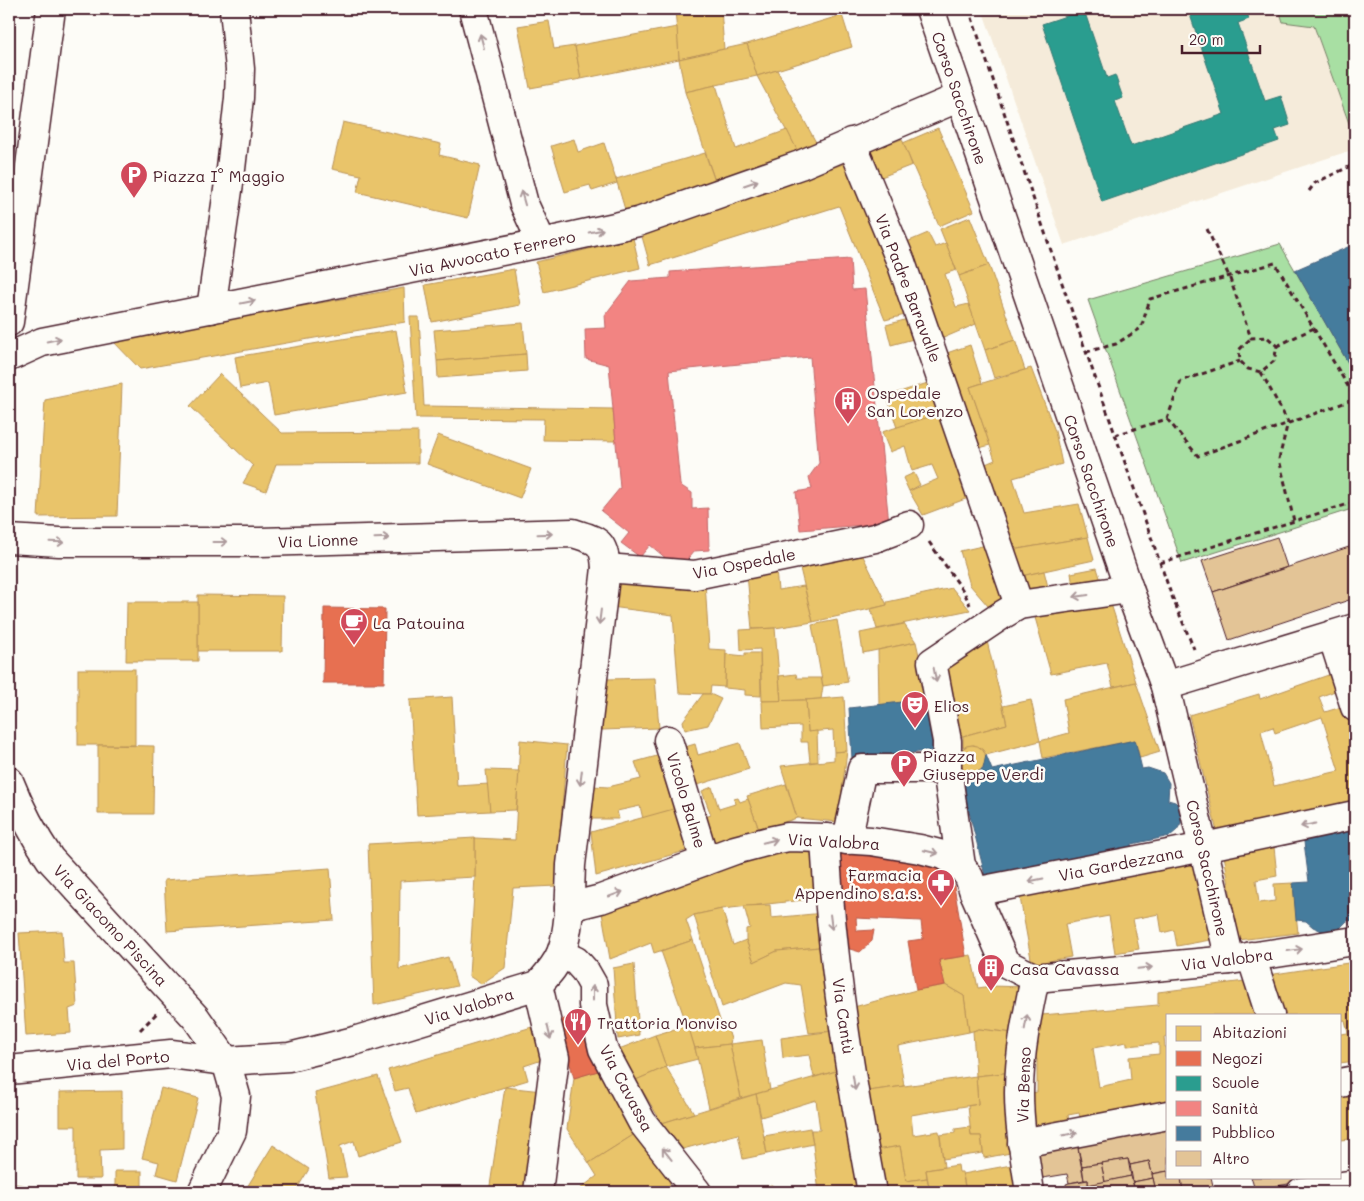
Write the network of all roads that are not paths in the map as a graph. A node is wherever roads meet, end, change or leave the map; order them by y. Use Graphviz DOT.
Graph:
graph roads {
  1 [pos="51,9"];
  2 [pos="234,9"];
  3 [pos="473,9"];
  4 [pos="930,9"];
  5 [pos="960,97"];
  6 [pos="852,142"];
  7 [pos="542,243"];
  8 [pos="211,309"];
  9 [pos="9,322"];
  10 [pos="9,357"];
  11 [pos="909,525"];
  12 [pos="9,539"];
  13 [pos="606,568"];
  14 [pos="1129,589"];
  15 [pos="1019,605"];
  16 [pos="1344,632"];
  17 [pos="1165,686"];
  18 [pos="1355,707"];
  19 [pos="668,740"];
  20 [pos="948,769"];
  21 [pos="9,781"];
  22 [pos="1355,815"];
  23 [pos="836,839"];
  24 [pos="1204,847"];
  25 [pos="706,861"];
  26 [pos="961,866"];
  27 [pos="974,892"];
  28 [pos="569,907"];
  29 [pos="1355,941"];
  30 [pos="560,954"];
  31 [pos="1240,958"];
  32 [pos="1035,978"];
  33 [pos="538,984"];
  34 [pos="1269,1014"];
  35 [pos="226,1061"];
  36 [pos="9,1070"];
  37 [pos="1355,1080"];
  38 [pos="1342,1083"];
  39 [pos="1166,1115"];
  40 [pos="1022,1143"];
  41 [pos="1355,1184"];
  42 [pos="1328,1186"];
  43 [pos="202,1192"];
  44 [pos="538,1192"];
  45 [pos="697,1192"];
  46 [pos="872,1192"];
  47 [pos="1030,1192"];
  48 [pos="1300,1192"];
  1 -- 9 [label="street"];
  2 -- 8 [label="street"];
  7 -- 3 [label="street, one-way"];
  4 -- 5 [label="street, Corso Sacchirone"];
  5 -- 6 [label="street, Via Avvocato Ferrero"];
  5 -- 14 [label="street, Corso Sacchirone"];
  7 -- 6 [label="street, Via Avvocato Ferrero, one-way"];
  6 -- 15 [label="street, Via Padre Baravalle"];
  8 -- 7 [label="street, Via Avvocato Ferrero, one-way"];
  10 -- 8 [label="street, Via Avvocato Ferrero, one-way"];
  11 -- 13 [label="street, Via Ospedale"];
  12 -- 13 [label="street, Via Lionne, one-way"];
  13 -- 28 [label="street, one-way"];
  14 -- 15 [label="street, one-way"];
  14 -- 17 [label="street, Corso Sacchirone"];
  15 -- 20 [label="street, one-way"];
  16 -- 17 [label="street"];
  16 -- 18 [label="street"];
  17 -- 24 [label="street, Corso Sacchirone"];
  19 -- 25 [label="street, Vicolo Balme"];
  20 -- 23 [label="street"];
  20 -- 26 [label="street"];
  21 -- 35 [label="street, Via Giacomo Piscina"];
  22 -- 24 [label="street, Via Gardezzana, one-way"];
  25 -- 23 [label="street, Via Valobra, one-way"];
  23 -- 26 [label="street, Via Valobra, one-way"];
  23 -- 46 [label="street, Via Cantù, one-way"];
  24 -- 27 [label="street, Via Gardezzana, one-way"];
  24 -- 31 [label="street, Corso Sacchirone"];
  28 -- 25 [label="street, Via Valobra, one-way"];
  26 -- 27 [label="street"];
  27 -- 32 [label="street"];
  28 -- 30 [label="street"];
  31 -- 29 [label="street, Via Valobra, one-way"];
  30 -- 33 [label="street"];
  45 -- 30 [label="street, Via Cavassa, one-way"];
  32 -- 31 [label="street, Via Valobra, one-way"];
  31 -- 34 [label="street, Corso Sacchirone"];
  40 -- 32 [label="street, Via Benso, one-way"];
  33 -- 35 [label="street, Via Valobra"];
  33 -- 44 [label="street, one-way"];
  35 -- 36 [label="street, Via del Porto"];
  35 -- 43 [label="street, Via Giacomo Piscina"];
  37 -- 38 [label="street"];
  40 -- 39 [label="street, one-way"];
  40 -- 47 [label="street, Via Benso"];
  41 -- 42 [label="street"];
  42 -- 48 [label="street"];
}
